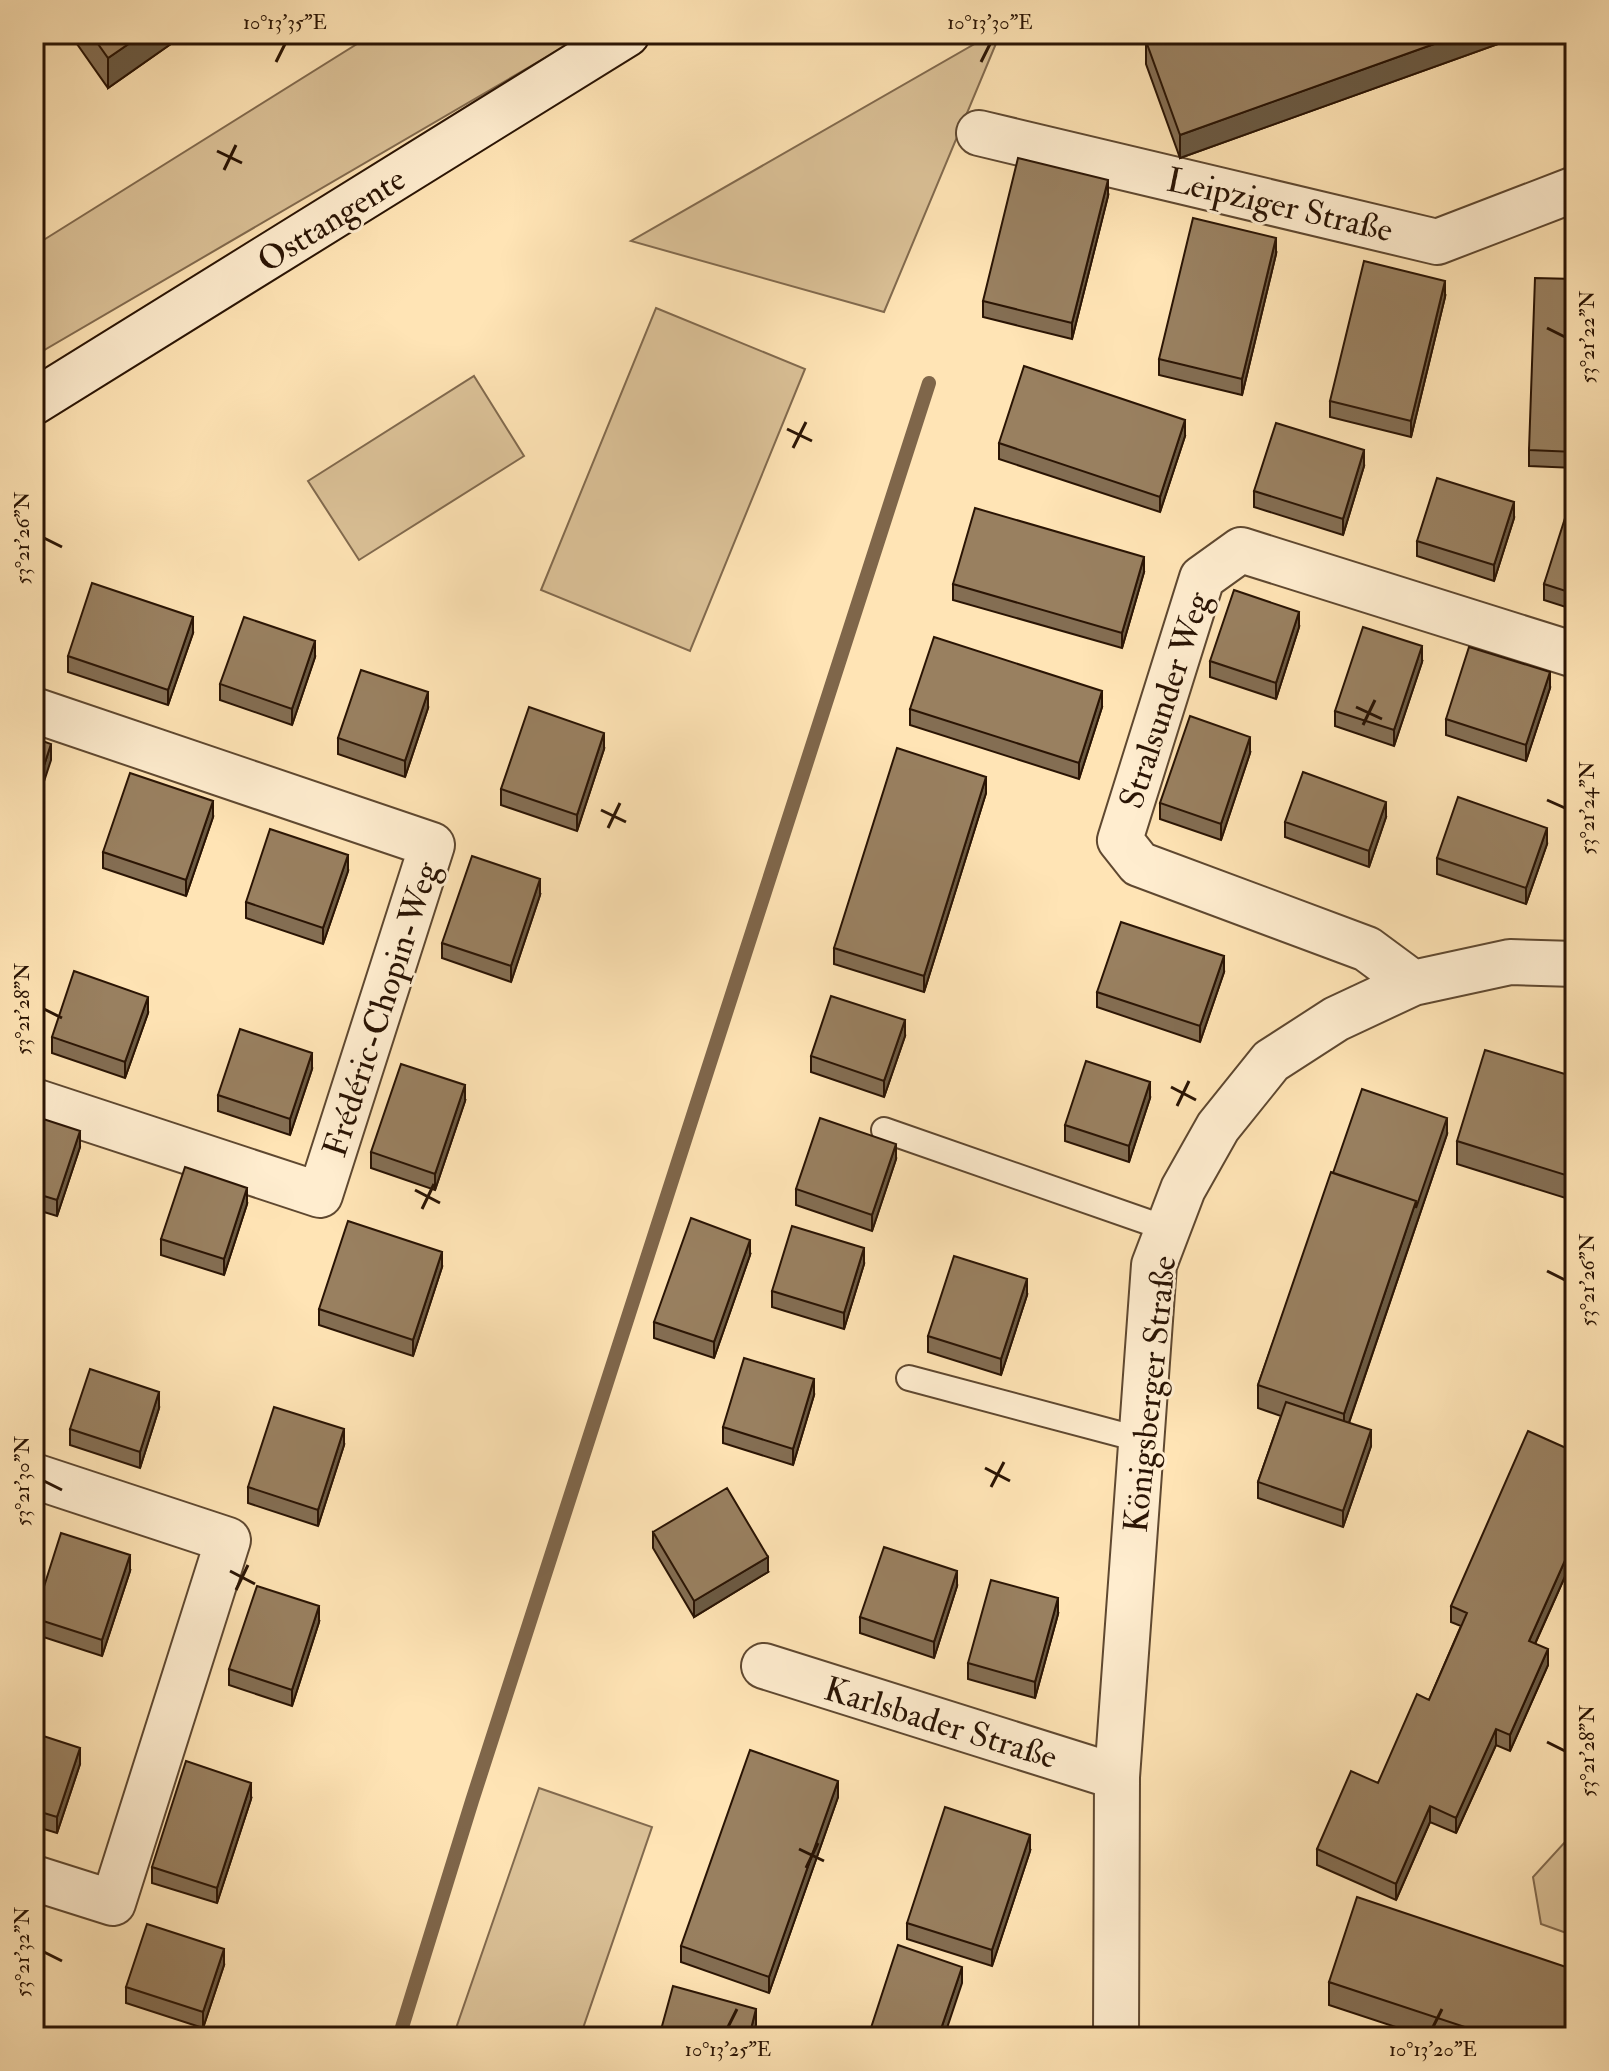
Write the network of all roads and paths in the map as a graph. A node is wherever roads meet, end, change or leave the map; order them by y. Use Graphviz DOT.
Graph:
graph roads {
  1 [pos="627,34"];
  2 [pos="979,133"];
  3 [pos="1575,189"];
  4 [pos="34,402"];
  5 [pos="1575,655"];
  6 [pos="34,710"];
  7 [pos="1575,964"];
  8 [pos="1413,983"];
  9 [pos="34,1101"];
  10 [pos="884,1130"];
  11 [pos="1168,1229"];
  12 [pos="909,1378"];
  13 [pos="1142,1440"];
  14 [pos="34,1476"];
  15 [pos="764,1666"];
  16 [pos="1117,1777"];
  17 [pos="34,1878"];
  18 [pos="1116,2037"];
  1 -- 4 [label="street, Osttangente"];
  2 -- 3 [label="street, Leipziger Straße"];
  5 -- 8 [label="street, Stralsunder Weg"];
  6 -- 9 [label="street, Frédéric-Chopin-Weg"];
  7 -- 8 [label="street, Königsberger Straße"];
  8 -- 11 [label="street, Königsberger Straße"];
  10 -- 11 [label="lane"];
  11 -- 13 [label="street, Königsberger Straße"];
  12 -- 13 [label="lane"];
  13 -- 16 [label="street, Königsberger Straße"];
  14 -- 17 [label="street"];
  15 -- 16 [label="street, Karlsbader Straße"];
  16 -- 18 [label="street, Königsberger Straße"];
}
